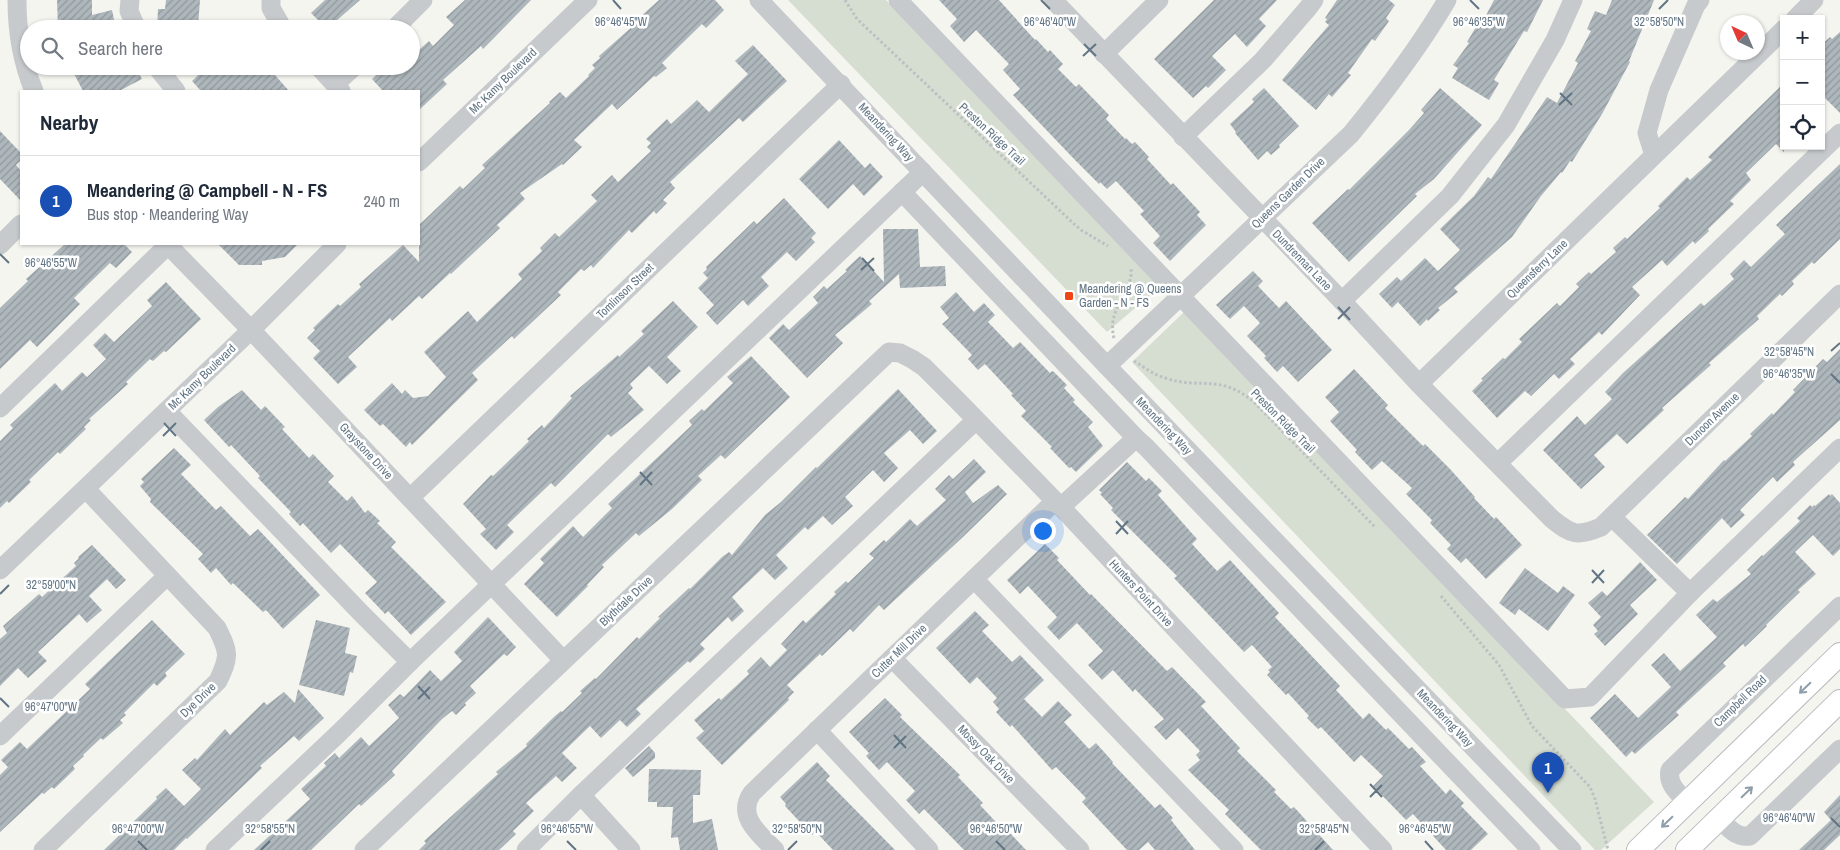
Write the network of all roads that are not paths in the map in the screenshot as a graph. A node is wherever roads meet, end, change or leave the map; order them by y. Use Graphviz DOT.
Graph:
graph roads {
  1 [pos="17,0"];
  2 [pos="130,0"];
  3 [pos="271,0"];
  4 [pos="423,0"];
  5 [pos="588,0"];
  6 [pos="759,0"];
  7 [pos="898,0"];
  8 [pos="1053,0"];
  9 [pos="1159,0"];
  10 [pos="1314,0"];
  11 [pos="1447,0"];
  12 [pos="1573,0"];
  13 [pos="1700,0"];
  14 [pos="1814,0"];
  15 [pos="1799,15"];
  16 [pos="133,20"];
  17 [pos="277,20"];
  18 [pos="403,20"];
  19 [pos="20,33"];
  20 [pos="1780,33"];
  21 [pos="1104,54"];
  22 [pos="28,75"];
  23 [pos="163,75"];
  24 [pos="326,75"];
  25 [pos="348,75"];
  26 [pos="841,84"];
  27 [pos="338,88"];
  28 [pos="34,90"];
  29 [pos="175,90"];
  30 [pos="1840,133"];
  31 [pos="1183,138"];
  32 [pos="1654,155"];
  33 [pos="420,161"];
  34 [pos="923,172"];
  35 [pos="902,192"];
  36 [pos="1262,218"];
  37 [pos="20,225"];
  38 [pos="0,245"];
  39 [pos="167,245"];
  40 [pos="169,245"];
  41 [pos="327,247"];
  42 [pos="1840,294"];
  43 [pos="1180,297"];
  44 [pos="1342,301"];
  45 [pos="251,330"];
  46 [pos="889,352"];
  47 [pos="1107,366"];
  48 [pos="1419,384"];
  49 [pos="0,408"];
  50 [pos="167,411"];
  51 [pos="976,420"];
  52 [pos="1136,438"];
  53 [pos="1840,448"];
  54 [pos="1498,463"];
  55 [pos="86,489"];
  56 [pos="410,498"];
  57 [pos="1058,504"];
  58 [pos="1612,517"];
  59 [pos="1578,534"];
  60 [pos="0,570"];
  61 [pos="167,576"];
  62 [pos="974,579"];
  63 [pos="492,585"];
  64 [pos="1690,593"];
  65 [pos="1840,606"];
  66 [pos="1840,654"];
  67 [pos="892,658"];
  68 [pos="563,660"];
  69 [pos="410,662"];
  70 [pos="1840,701"];
  71 [pos="817,730"];
  72 [pos="0,736"];
  73 [pos="1840,749"];
  74 [pos="581,795"];
  75 [pos="1687,802"];
  76 [pos="1719,819"];
  77 [pos="43,850"];
  78 [pos="215,850"];
  79 [pos="364,850"];
  80 [pos="526,850"];
  81 [pos="631,850"];
  82 [pos="775,850"];
  83 [pos="929,850"];
  84 [pos="1080,850"];
  85 [pos="1234,850"];
  86 [pos="1383,850"];
  87 [pos="1531,850"];
  88 [pos="1572,850"];
  89 [pos="1638,850"];
  90 [pos="1687,850"];
  1 -- 19 [label="street"];
  2 -- 16 [label="street"];
  3 -- 17 [label="street"];
  4 -- 18 [label="street"];
  5 -- 33 [label="street, Mc Kamy Boulevard"];
  6 -- 26 [label="street, Meandering Way"];
  7 -- 43 [label="street"];
  8 -- 21 [label="street, Dundrennan Lane"];
  9 -- 21 [label="street"];
  10 -- 31 [label="street"];
  11 -- 36 [label="street, Queens Garden Drive"];
  12 -- 44 [label="street"];
  13 -- 32 [label="street"];
  14 -- 15 [label="street"];
  20 -- 32 [label="street, Queensferry Lane"];
  21 -- 31 [label="street, Dundrennan Lane"];
  22 -- 28 [label="street"];
  23 -- 29 [label="street"];
  24 -- 27 [label="street"];
  25 -- 27 [label="street"];
  26 -- 34 [label="street, Meandering Way"];
  26 -- 56 [label="street, Tomlinson Street"];
  30 -- 54 [label="street"];
  31 -- 36 [label="street, Dundrennan Lane"];
  32 -- 48 [label="street, Queensferry Lane"];
  34 -- 35 [label="street"];
  34 -- 47 [label="street, Meandering Way"];
  35 -- 52 [label="street"];
  35 -- 63 [label="street"];
  36 -- 43 [label="street, Queens Garden Drive"];
  36 -- 44 [label="street, Dundrennan Lane"];
  37 -- 38 [label="street"];
  39 -- 49 [label="street"];
  40 -- 45 [label="street, Graystone Drive"];
  41 -- 45 [label="street, Mc Kamy Boulevard"];
  42 -- 58 [label="street, Dunoon Avenue"];
  43 -- 47 [label="street, Queens Garden Drive"];
  43 -- 64 [label="street"];
  44 -- 48 [label="street, Dundrennan Lane"];
  45 -- 50 [label="street, Mc Kamy Boulevard"];
  45 -- 56 [label="street, Graystone Drive"];
  46 -- 51 [label="street, Hunters Point Drive"];
  46 -- 68 [label="street, Blythdale Drive"];
  47 -- 88 [label="street, Meandering Way"];
  48 -- 54 [label="street, Dundrennan Lane"];
  50 -- 55 [label="street, Mc Kamy Boulevard"];
  50 -- 69 [label="street"];
  51 -- 57 [label="street, Hunters Point Drive"];
  51 -- 74 [label="street"];
  52 -- 57 [label="street, Cutter Mill Drive"];
  52 -- 87 [label="street"];
  53 -- 64 [label="street"];
  54 -- 59 [label="street, Dundrennan Lane"];
  55 -- 60 [label="street, Mc Kamy Boulevard"];
  55 -- 61 [label="street, Dye Drive"];
  56 -- 63 [label="street, Graystone Drive"];
  57 -- 62 [label="street, Cutter Mill Drive"];
  57 -- 86 [label="street, Hunters Point Drive"];
  58 -- 59 [label="street, Dunoon Avenue"];
  58 -- 64 [label="street"];
  61 -- 72 [label="street"];
  61 -- 77 [label="street, Dye Drive"];
  62 -- 67 [label="street, Cutter Mill Drive"];
  62 -- 85 [label="street"];
  63 -- 68 [label="street, Graystone Drive"];
  63 -- 69 [label="street"];
  65 -- 75 [label="street, Campbell Road"];
  66 -- 75 [label="main road, one-way"];
  67 -- 71 [label="street, Cutter Mill Drive"];
  67 -- 84 [label="street, Mossy Oak Drive"];
  68 -- 79 [label="street, Blythdale Drive"];
  69 -- 78 [label="street"];
  76 -- 70 [label="main road, one-way"];
  71 -- 82 [label="street, Cutter Mill Drive"];
  71 -- 83 [label="street"];
  73 -- 76 [label="street"];
  74 -- 80 [label="street"];
  74 -- 81 [label="street"];
  75 -- 89 [label="main road, one-way"];
  76 -- 90 [label="main road"];
}
